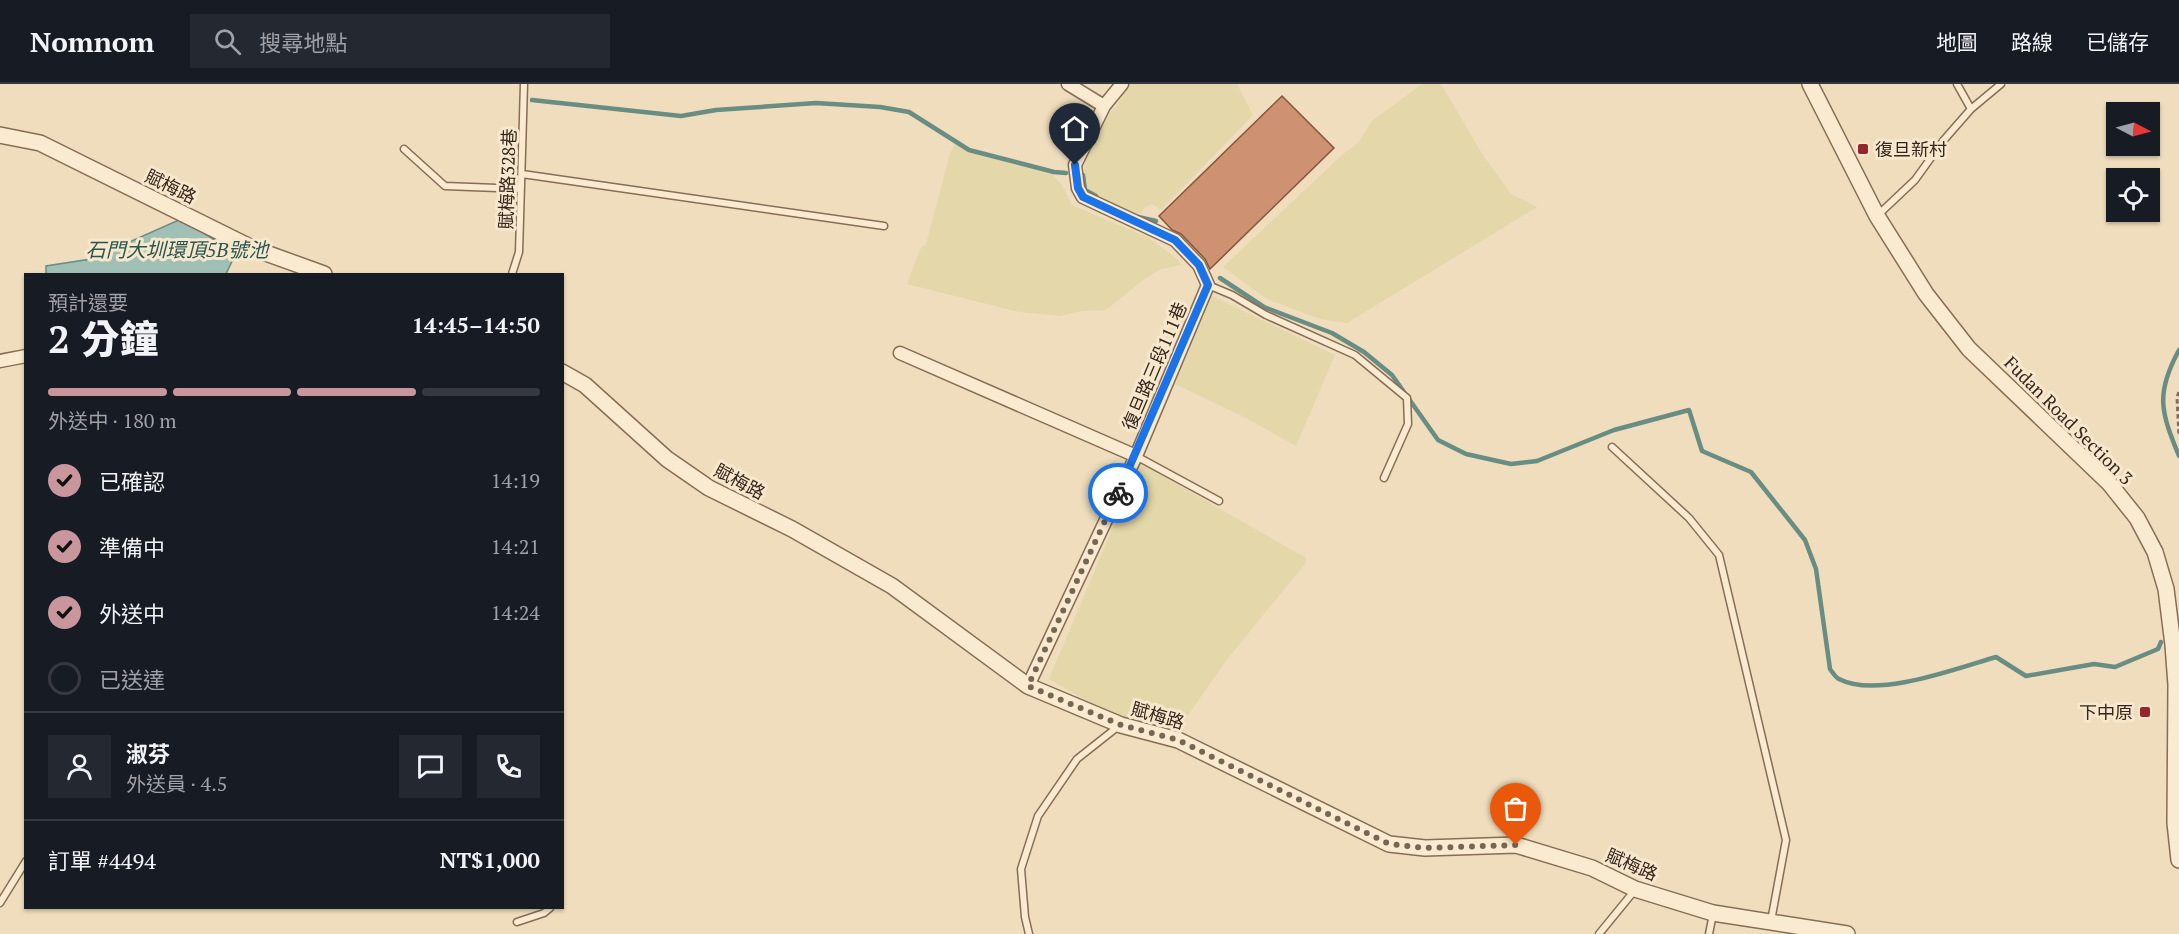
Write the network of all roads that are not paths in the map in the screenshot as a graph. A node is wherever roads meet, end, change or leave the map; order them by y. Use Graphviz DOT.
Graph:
graph roads {
  1 [pos="525,84"];
  2 [pos="1068,84"];
  3 [pos="1122,84"];
  4 [pos="1810,84"];
  5 [pos="1958,84"];
  6 [pos="2001,84"];
  7 [pos="1104,106"];
  8 [pos="1971,109"];
  9 [pos="1,139"];
  10 [pos="404,149"];
  11 [pos="522,174"];
  12 [pos="520,189"];
  13 [pos="1877,216"];
  14 [pos="884,226"];
  15 [pos="321,273"];
  16 [pos="512,273"];
  17 [pos="1208,285"];
  18 [pos="900,353"];
  19 [pos="24,356"];
  20 [pos="0,361"];
  21 [pos="564,373"];
  22 [pos="1612,447"];
  23 [pos="1136,456"];
  24 [pos="1384,478"];
  25 [pos="1219,501"];
  26 [pos="2177,685"];
  27 [pos="1028,686"];
  28 [pos="1121,725"];
  29 [pos="2179,860"];
  30 [pos="24,864"];
  31 [pos="1635,890"];
  32 [pos="0,903"];
  33 [pos="549,909"];
  34 [pos="1713,913"];
  35 [pos="1771,921"];
  36 [pos="517,922"];
  37 [pos="1029,934"];
  38 [pos="1599,934"];
  39 [pos="1709,934"];
  40 [pos="1847,934"];
  1 -- 11 [label="lane, 賦梅路328巷"];
  2 -- 7 [label="street"];
  3 -- 7 [label="street"];
  4 -- 13 [label="street, Fudan Road Section 3"];
  5 -- 8 [label="lane"];
  6 -- 8 [label="lane"];
  7 -- 17 [label="street"];
  8 -- 13 [label="lane"];
  9 -- 15 [label="street, 賦梅路"];
  10 -- 12 [label="lane"];
  11 -- 12 [label="lane, 賦梅路328巷"];
  11 -- 14 [label="lane"];
  12 -- 16 [label="lane, 賦梅路328巷"];
  13 -- 26 [label="street, Fudan Road Section 3"];
  17 -- 23 [label="street, 復旦路三段111巷"];
  17 -- 24 [label="lane"];
  18 -- 23 [label="street"];
  19 -- 20 [label="street"];
  21 -- 27 [label="street, 賦梅路"];
  22 -- 35 [label="lane"];
  23 -- 25 [label="lane"];
  23 -- 27 [label="street, 復旦路三段111巷"];
  26 -- 29 [label="street, Fudan Road Section 3"];
  27 -- 28 [label="street, 賦梅路"];
  28 -- 31 [label="street, 賦梅路"];
  28 -- 37 [label="lane"];
  30 -- 32 [label="lane"];
  31 -- 34 [label="street, 賦梅路"];
  31 -- 38 [label="lane"];
  33 -- 36 [label="lane"];
  34 -- 35 [label="street, 賦梅路"];
  34 -- 39 [label="lane"];
  35 -- 40 [label="street, 賦梅路"];
}
